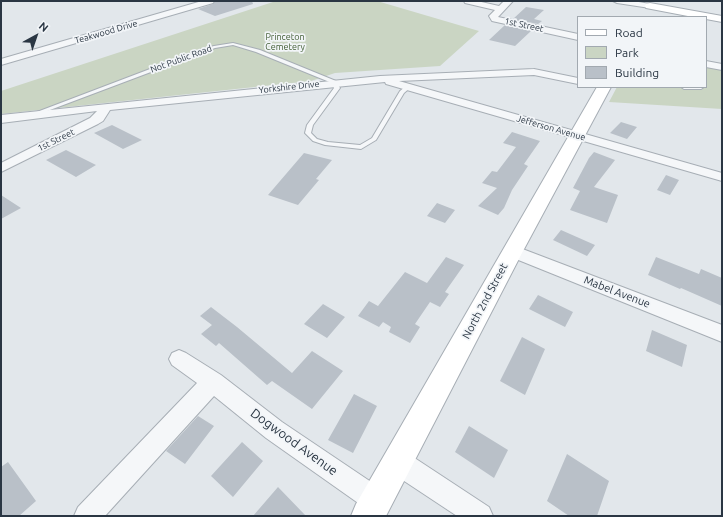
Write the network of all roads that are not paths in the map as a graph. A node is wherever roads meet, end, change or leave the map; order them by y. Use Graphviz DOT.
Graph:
graph roads {
  1 [pos="210,1"];
  2 [pos="468,1"];
  3 [pos="509,1"];
  4 [pos="617,1"];
  5 [pos="652,4"];
  6 [pos="500,9"];
  7 [pos="645,16"];
  8 [pos="722,19"];
  9 [pos="577,37"];
  10 [pos="1,62"];
  11 [pos="707,64"];
  12 [pos="722,67"];
  13 [pos="380,79"];
  14 [pos="577,81"];
  15 [pos="334,82"];
  16 [pos="408,87"];
  17 [pos="603,88"];
  18 [pos="106,107"];
  19 [pos="27,116"];
  20 [pos="1,119"];
  21 [pos="576,136"];
  22 [pos="1,168"];
  23 [pos="722,177"];
  24 [pos="512,251"];
  25 [pos="722,334"];
  26 [pos="179,359"];
  27 [pos="212,382"];
  28 [pos="398,462"];
  29 [pos="372,508"];
  30 [pos="87,516"];
  31 [pos="480,516"];
  1 -- 10 [label="street, Teakwood Drive"];
  2 -- 6 [label="street"];
  3 -- 6 [label="street, 1st Street"];
  4 -- 5 [label="street"];
  5 -- 7 [label="street"];
  5 -- 8 [label="street"];
  6 -- 9 [label="street, 1st Street"];
  11 -- 12 [label="street"];
  13 -- 14 [label="street, Yorkshire Drive"];
  13 -- 15 [label="street, Yorkshire Drive"];
  13 -- 16 [label="street, Jefferson Avenue"];
  15 -- 16 [label="lane"];
  15 -- 18 [label="street, Yorkshire Drive"];
  15 -- 19 [label="lane, Not Public Road"];
  16 -- 21 [label="street, Jefferson Avenue"];
  17 -- 21 [label="street, North 2nd Street"];
  18 -- 19 [label="street, Yorkshire Drive"];
  18 -- 22 [label="street, 1st Street"];
  19 -- 20 [label="street, Yorkshire Drive"];
  21 -- 23 [label="street, Jefferson Avenue"];
  21 -- 24 [label="street, North 2nd Street"];
  24 -- 25 [label="street, Mabel Avenue"];
  24 -- 28 [label="street, North 2nd Street"];
  26 -- 27 [label="street, Dogwood Avenue"];
  27 -- 29 [label="street, Dogwood Avenue"];
  27 -- 30 [label="street"];
  28 -- 29 [label="street, North 2nd Street"];
  28 -- 31 [label="street"];
}
